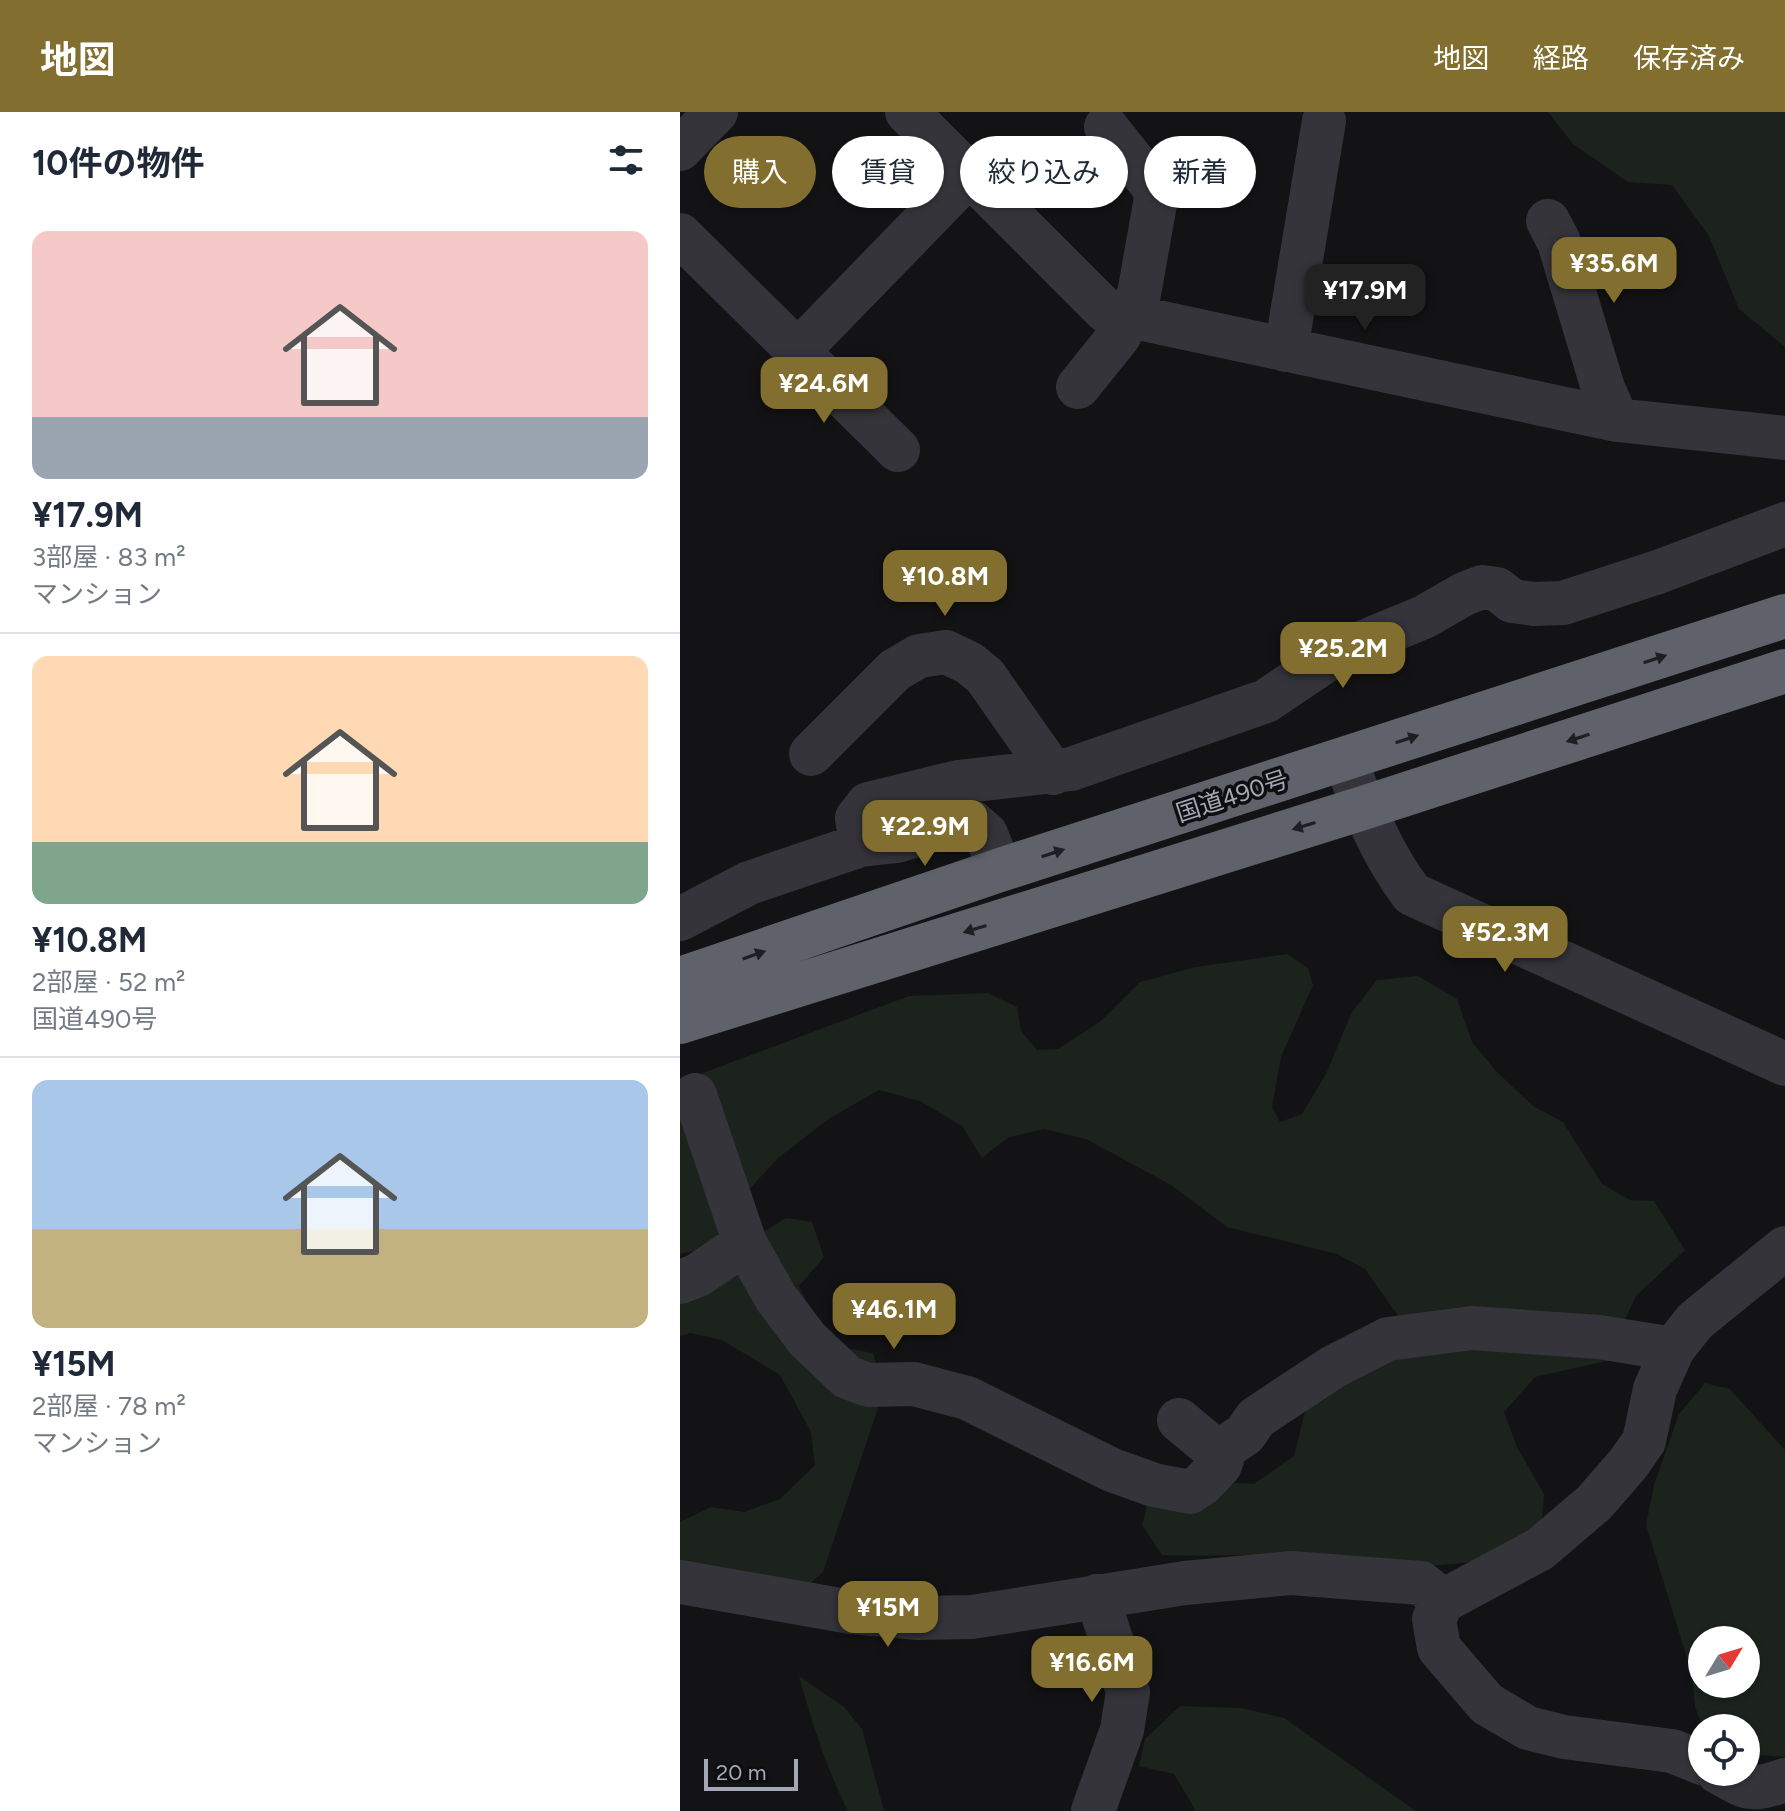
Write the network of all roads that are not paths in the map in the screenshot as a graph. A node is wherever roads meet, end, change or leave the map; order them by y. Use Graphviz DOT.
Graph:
graph roads {
  1 [pos="716,112"];
  2 [pos="907,112"];
  3 [pos="1324,121"];
  4 [pos="1106,127"];
  5 [pos="680,149"];
  6 [pos="960,166"];
  7 [pos="960,184"];
  8 [pos="1002,208"];
  9 [pos="1548,221"];
  10 [pos="680,235"];
  11 [pos="1127,316"];
  12 [pos="1286,350"];
  13 [pos="798,351"];
  14 [pos="1078,387"];
  15 [pos="1617,420"];
  16 [pos="1785,438"];
  17 [pos="898,450"];
  18 [pos="1785,524"];
  19 [pos="1785,616"];
  20 [pos="1785,671"];
  21 [pos="811,754"];
  22 [pos="1345,759"];
  23 [pos="1053,773"];
  24 [pos="1363,808"];
  25 [pos="861,845"];
  26 [pos="1000,870"];
  27 [pos="680,919"];
  28 [pos="680,979"];
  29 [pos="680,1022"];
  30 [pos="1785,1064"];
  31 [pos="695,1095"];
  32 [pos="745,1243"];
  33 [pos="1785,1248"];
  34 [pos="680,1282"];
  35 [pos="1673,1349"];
  36 [pos="1179,1420"];
  37 [pos="1226,1447"];
  38 [pos="680,1582"];
  39 [pos="1097,1596"];
  40 [pos="1443,1601"];
  41 [pos="1688,1757"];
  42 [pos="1785,1780"];
  43 [pos="1742,1786"];
  44 [pos="1093,1811"];
  1 -- 5 [label="street"];
  2 -- 6 [label="street"];
  3 -- 12 [label="street"];
  4 -- 11 [label="street"];
  7 -- 13 [label="street"];
  8 -- 11 [label="street"];
  9 -- 15 [label="street"];
  10 -- 13 [label="street"];
  11 -- 12 [label="street"];
  11 -- 14 [label="street"];
  12 -- 15 [label="street"];
  13 -- 17 [label="street"];
  15 -- 16 [label="street"];
  18 -- 23 [label="street"];
  22 -- 19 [label="highway, 国道490号, one-way"];
  20 -- 24 [label="highway, 国道490号, one-way"];
  21 -- 23 [label="street"];
  22 -- 24 [label="street"];
  26 -- 22 [label="highway, 国道490号, one-way"];
  23 -- 25 [label="street"];
  24 -- 29 [label="highway, 国道490号, one-way"];
  24 -- 30 [label="street"];
  25 -- 26 [label="street"];
  25 -- 27 [label="street"];
  28 -- 26 [label="highway, 国道490号, one-way"];
  31 -- 32 [label="street"];
  32 -- 34 [label="street"];
  32 -- 37 [label="street"];
  33 -- 35 [label="street"];
  35 -- 37 [label="street"];
  35 -- 40 [label="street"];
  36 -- 37 [label="street"];
  38 -- 39 [label="street"];
  39 -- 40 [label="street"];
  39 -- 44 [label="street"];
  40 -- 41 [label="street"];
  42 -- 43 [label="street"];
}
